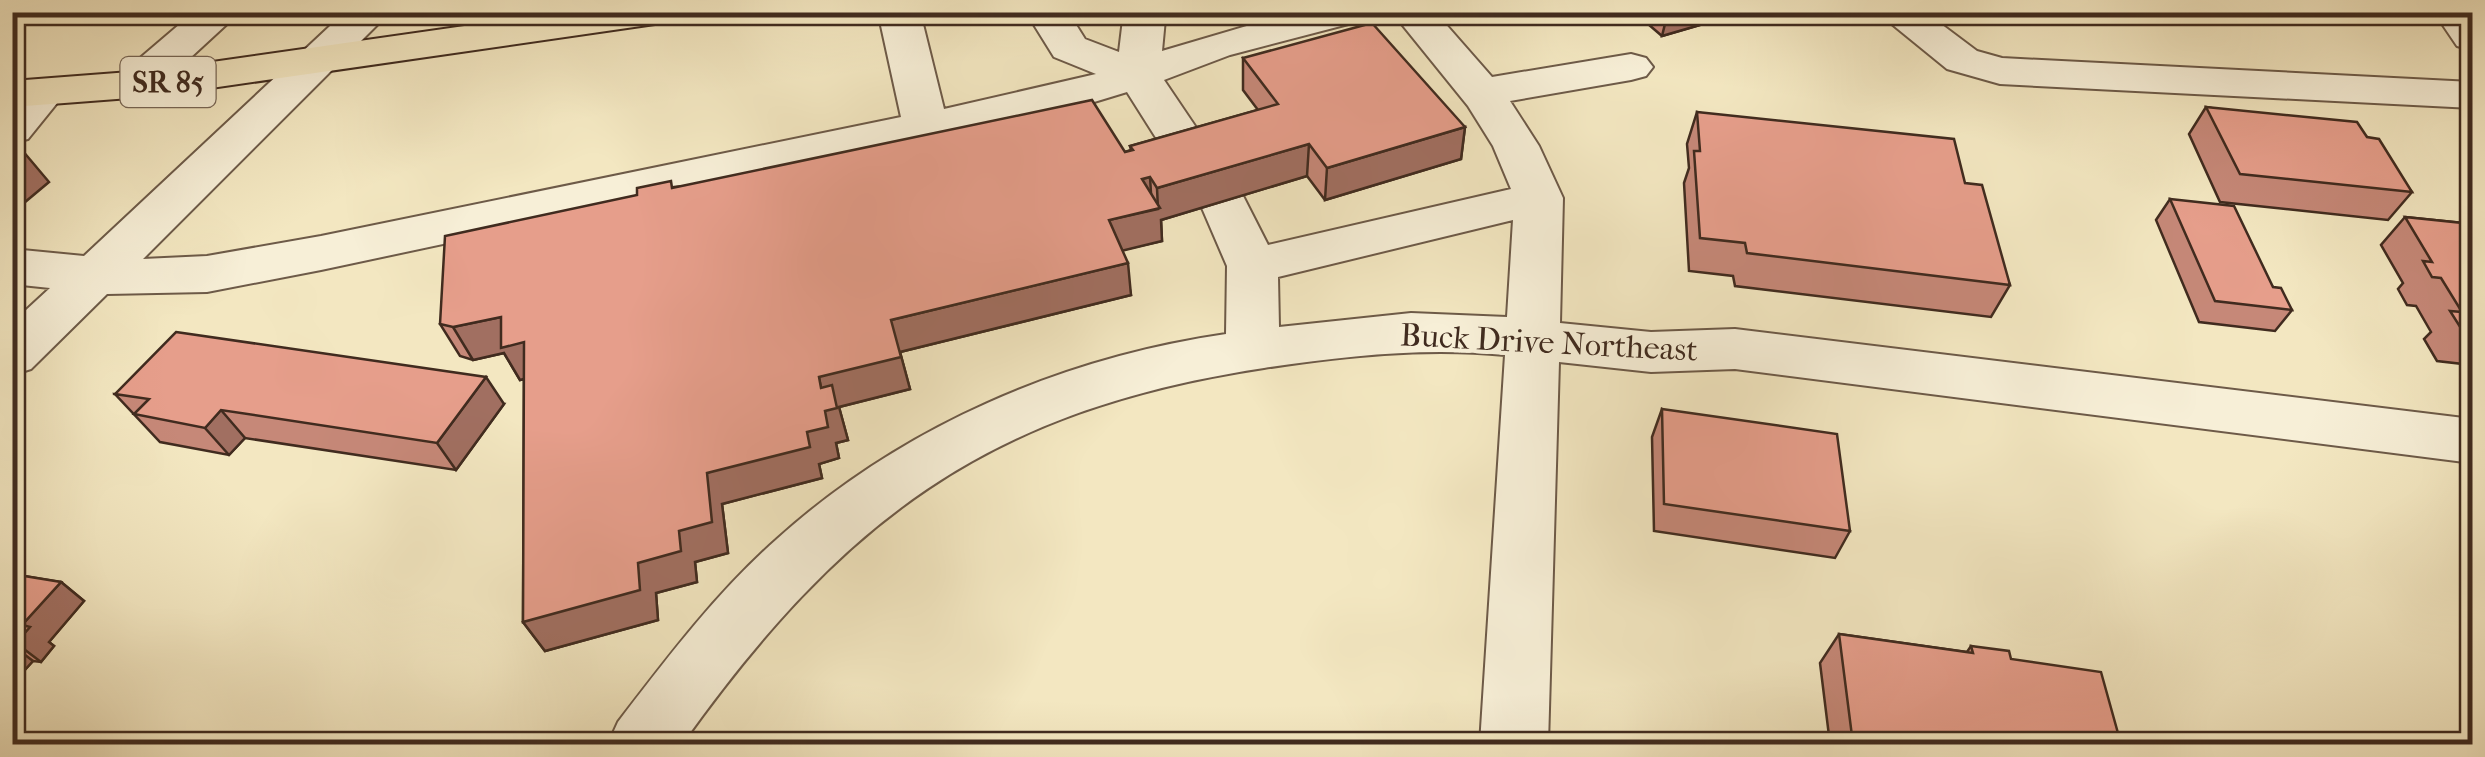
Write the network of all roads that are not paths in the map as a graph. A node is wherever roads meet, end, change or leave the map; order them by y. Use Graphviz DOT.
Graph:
graph roads {
  1 [pos="220,12"];
  2 [pos="370,12"];
  3 [pos="656,12"];
  4 [pos="899,12"];
  5 [pos="1047,12"];
  6 [pos="1140,12"];
  7 [pos="1345,12"];
  8 [pos="1412,12"];
  9 [pos="2454,12"];
  10 [pos="1905,14"];
  11 [pos="2472,38"];
  12 [pos="322,60"];
  13 [pos="1631,67"];
  14 [pos="1138,75"];
  15 [pos="134,85"];
  16 [pos="1484,92"];
  17 [pos="28,93"];
  18 [pos="2472,95"];
  19 [pos="926,126"];
  20 [pos="12,129"];
  21 [pos="1194,160"];
  22 [pos="1539,198"];
  23 [pos="1223,201"];
  24 [pos="12,266"];
  25 [pos="1252,266"];
  26 [pos="77,292"];
  27 [pos="1534,341"];
  28 [pos="1253,350"];
  29 [pos="12,355"];
  30 [pos="12,373"];
  31 [pos="2472,441"];
  32 [pos="642,744"];
  33 [pos="1514,744"];
  1 -- 15 [label="street"];
  2 -- 12 [label="street"];
  3 -- 12 [label="highway, SR 85"];
  4 -- 19 [label="street"];
  5 -- 14 [label="street"];
  6 -- 14 [label="street"];
  7 -- 14 [label="street"];
  8 -- 16 [label="street"];
  9 -- 11 [label="street"];
  10 -- 18 [label="street"];
  12 -- 15 [label="highway, SR 85"];
  12 -- 26 [label="street"];
  13 -- 16 [label="street"];
  14 -- 19 [label="street"];
  14 -- 21 [label="street"];
  15 -- 17 [label="highway, SR 85"];
  16 -- 22 [label="street"];
  17 -- 20 [label="street"];
  19 -- 26 [label="street"];
  22 -- 25 [label="street"];
  22 -- 27 [label="street"];
  23 -- 25 [label="street"];
  24 -- 26 [label="street"];
  25 -- 28 [label="street"];
  26 -- 29 [label="street"];
  26 -- 30 [label="street"];
  27 -- 28 [label="street, Buck Drive Northeast"];
  27 -- 31 [label="street, Buck Drive Northeast"];
  27 -- 33 [label="street"];
  28 -- 32 [label="street, Buck Drive Northeast"];
}
